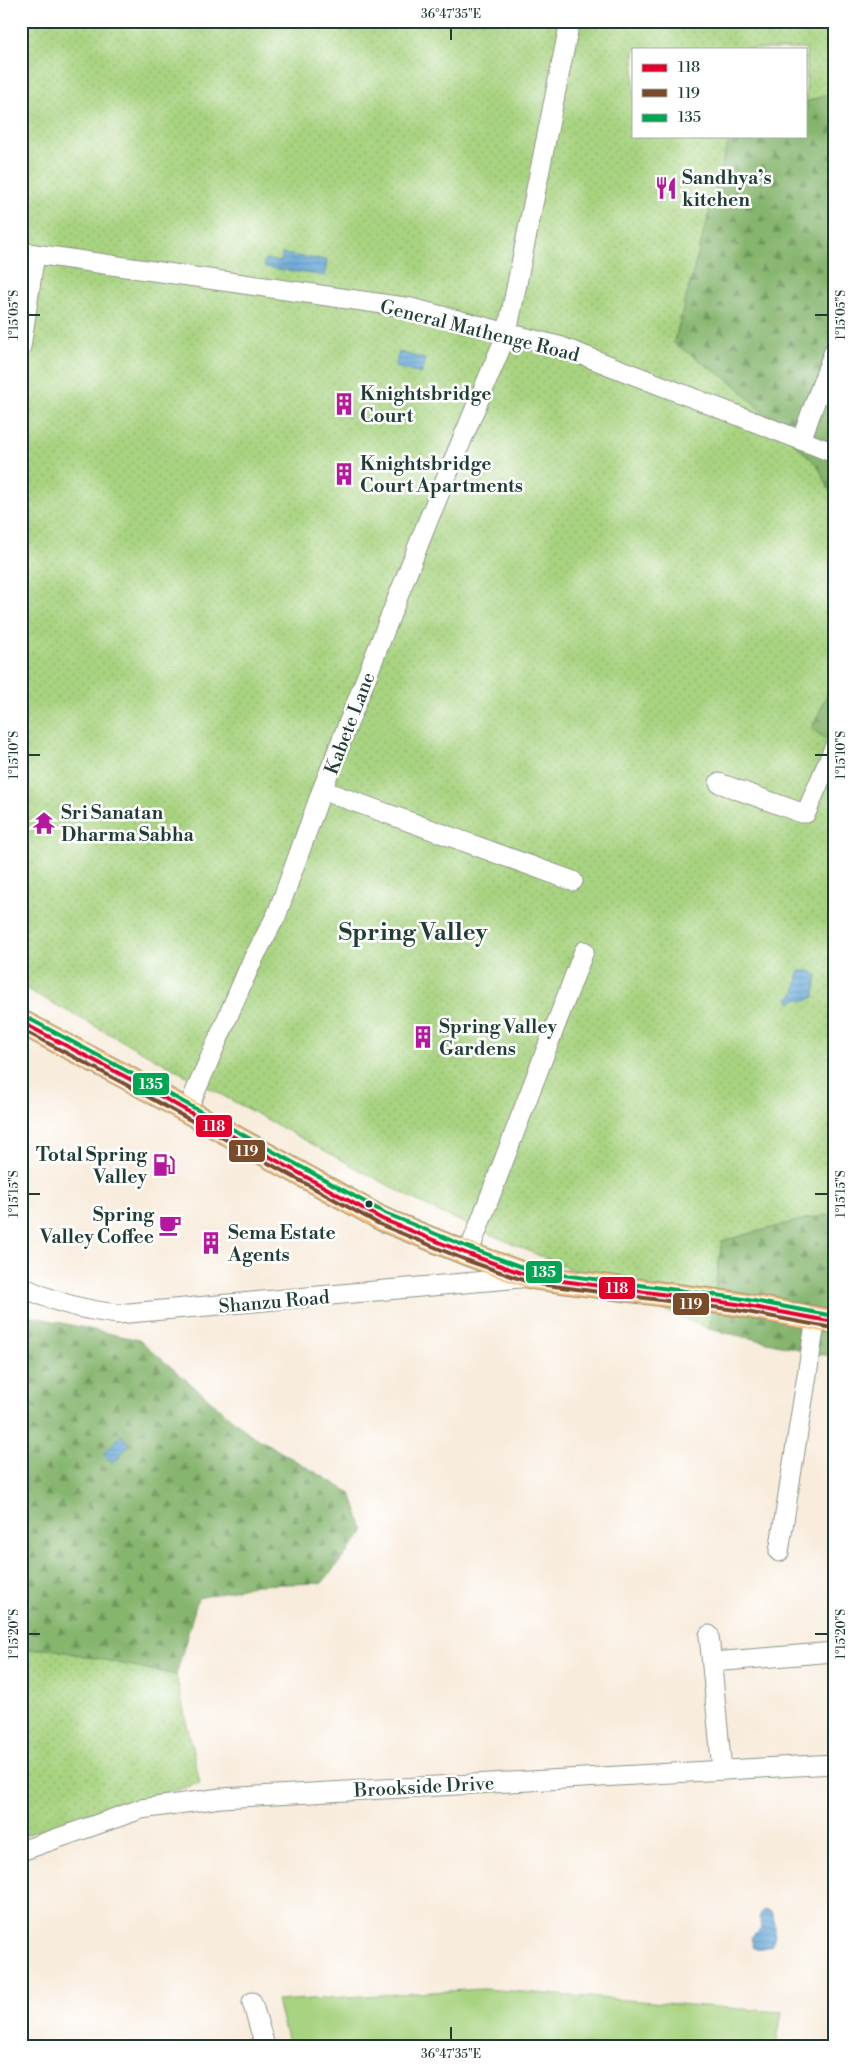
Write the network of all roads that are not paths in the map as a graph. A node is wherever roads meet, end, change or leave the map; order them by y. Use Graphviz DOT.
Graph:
graph roads {
  1 [pos="570,21"];
  2 [pos="28,253"];
  3 [pos="507,333"];
  4 [pos="21,347"];
  5 [pos="834,351"];
  6 [pos="801,440"];
  7 [pos="834,453"];
  8 [pos="834,748"];
  9 [pos="719,783"];
  10 [pos="322,790"];
  11 [pos="573,881"];
  12 [pos="584,951"];
  13 [pos="21,1022"];
  14 [pos="187,1111"];
  15 [pos="468,1254"];
  16 [pos="532,1277"];
  17 [pos="21,1286"];
  18 [pos="825,1320"];
  19 [pos="779,1552"];
  20 [pos="709,1635"];
  21 [pos="834,1652"];
  22 [pos="713,1662"];
  23 [pos="834,1764"];
  24 [pos="722,1770"];
  25 [pos="21,1851"];
  26 [pos="252,2002"];
  27 [pos="265,2046"];
  1 -- 3 [label="street, Kabete Lane"];
  2 -- 3 [label="street, General Mathenge Road"];
  2 -- 4 [label="street"];
  3 -- 6 [label="street, General Mathenge Road"];
  3 -- 10 [label="street, Kabete Lane"];
  5 -- 6 [label="street"];
  6 -- 7 [label="street, General Mathenge Road"];
  8 -- 9 [label="street"];
  10 -- 11 [label="street"];
  10 -- 14 [label="street, Kabete Lane"];
  12 -- 15 [label="street"];
  13 -- 14 [label="main road"];
  14 -- 15 [label="main road"];
  15 -- 16 [label="main road"];
  16 -- 17 [label="street, Shanzu Road"];
  16 -- 18 [label="main road"];
  18 -- 19 [label="street"];
  20 -- 22 [label="street"];
  21 -- 22 [label="street"];
  22 -- 24 [label="street"];
  23 -- 24 [label="street, Brookside Drive"];
  24 -- 25 [label="street, Brookside Drive"];
  26 -- 27 [label="street"];
}
